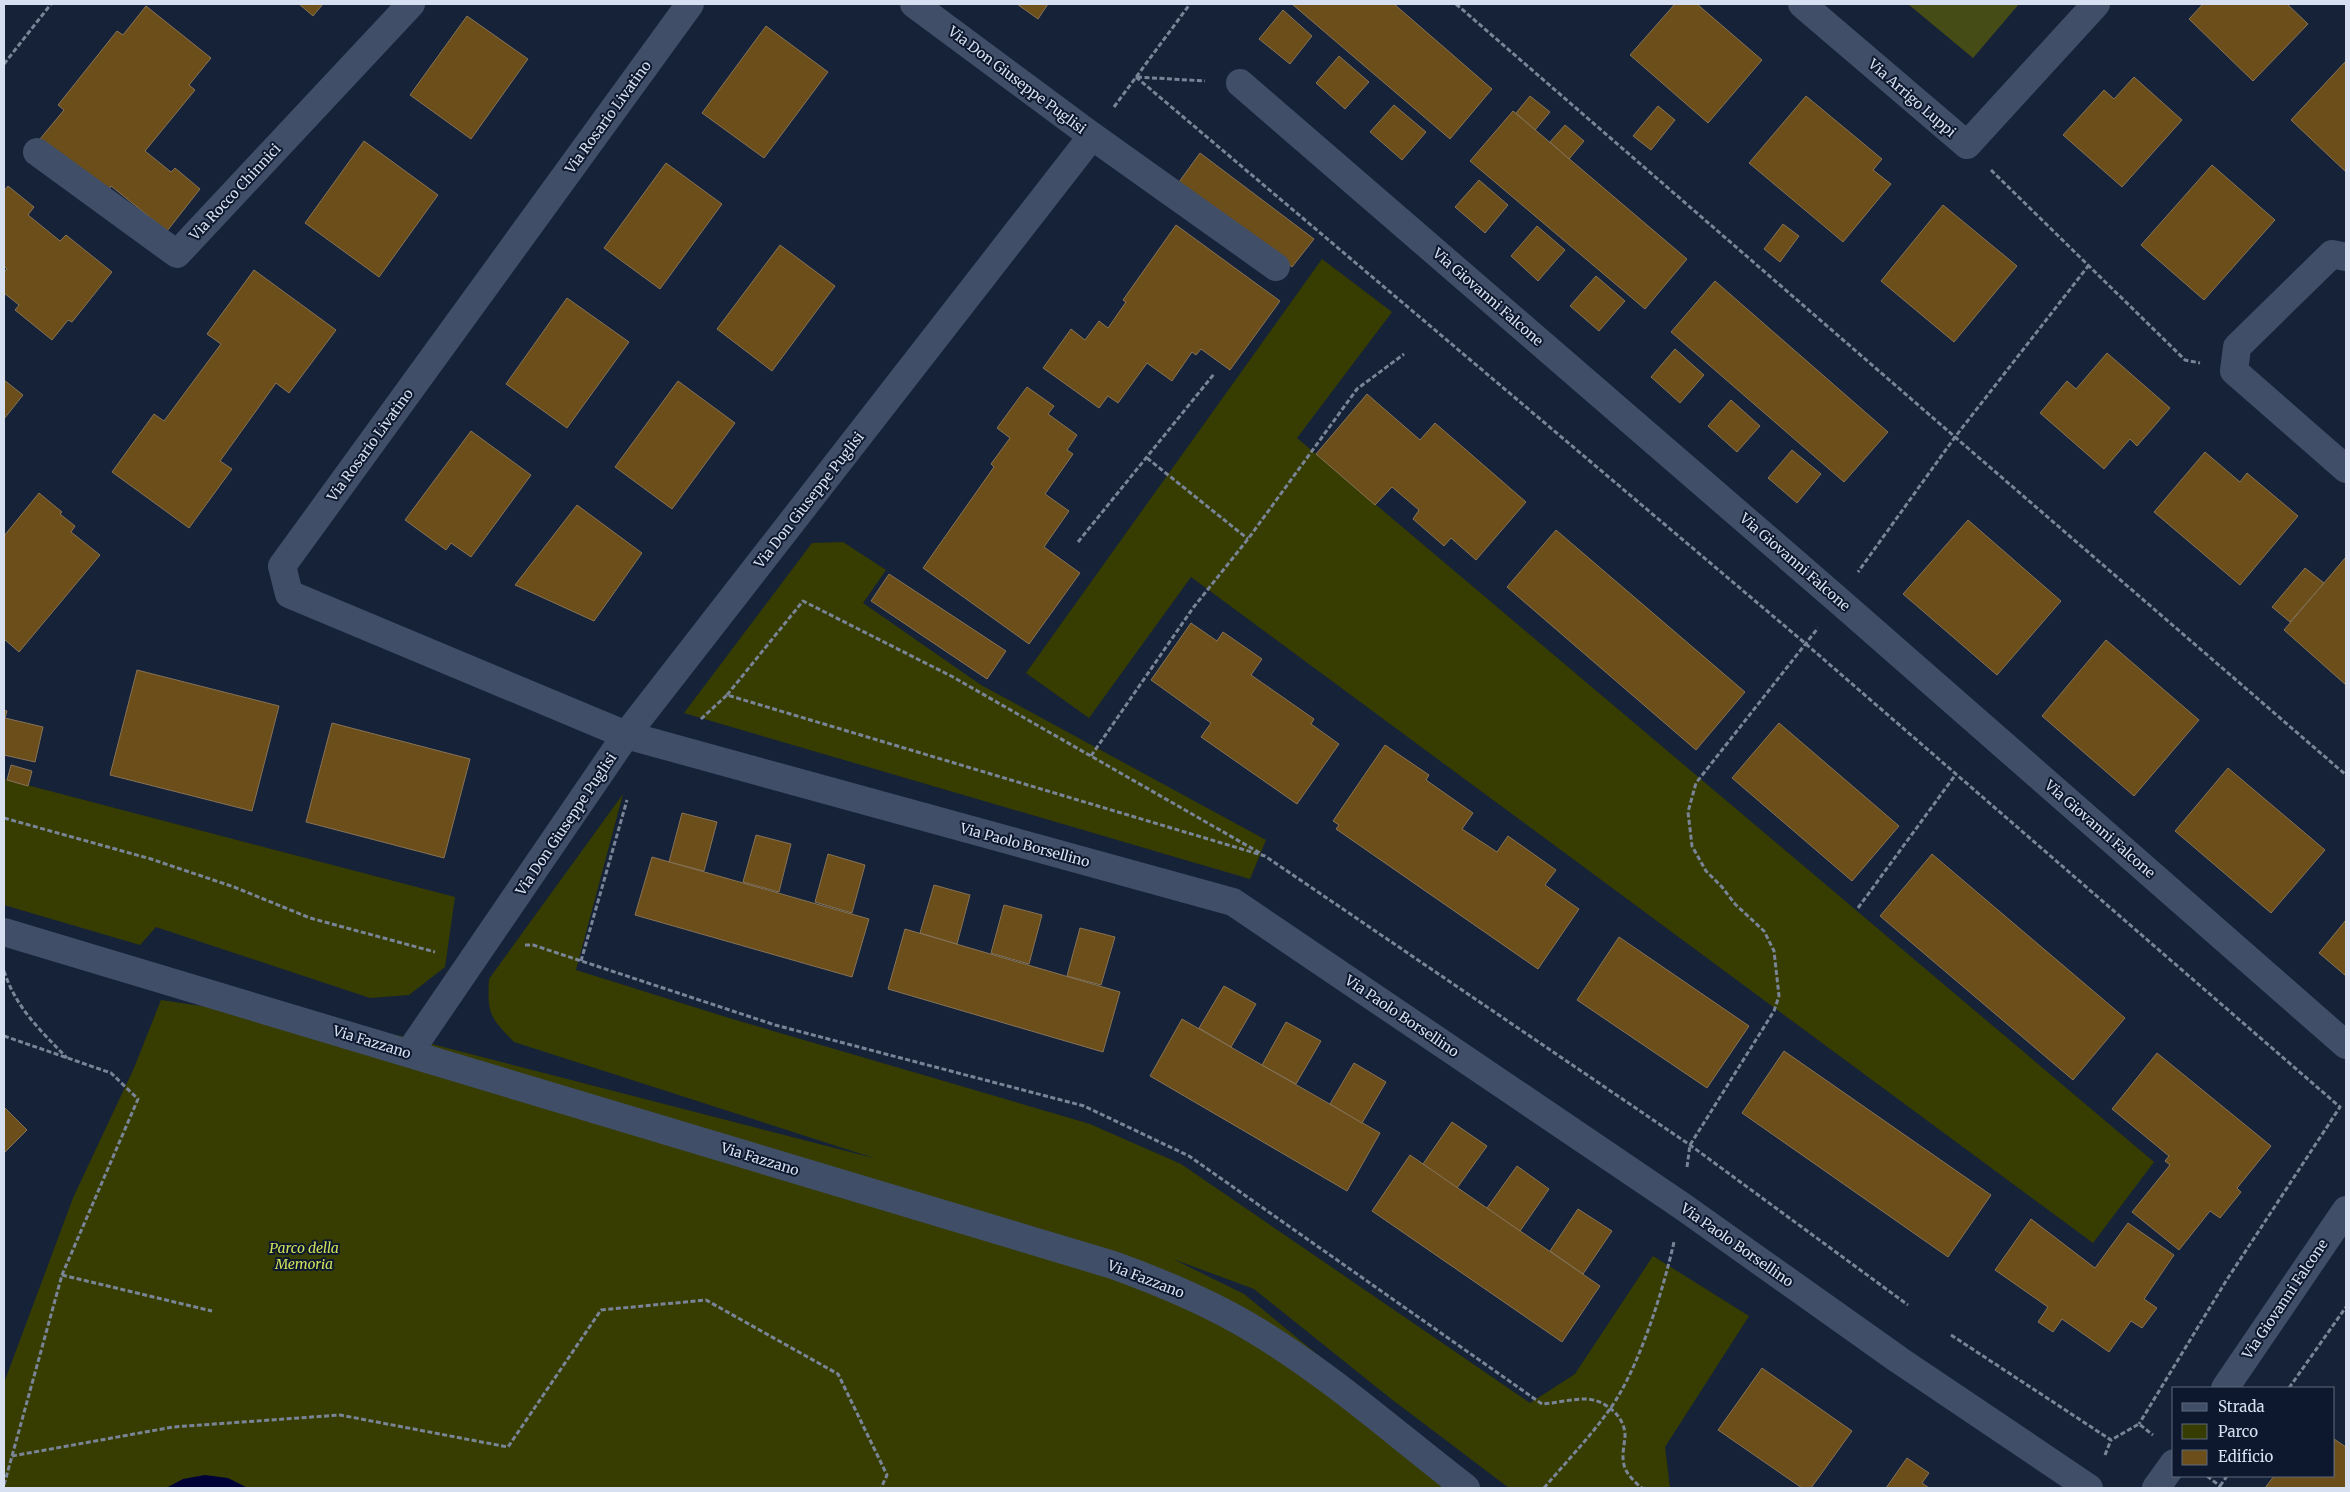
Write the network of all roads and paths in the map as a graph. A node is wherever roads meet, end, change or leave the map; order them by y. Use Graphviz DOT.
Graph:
graph roads {
  1 [pos="51,4"];
  2 [pos="411,4"];
  3 [pos="690,4"];
  4 [pos="915,4"];
  5 [pos="1190,4"];
  6 [pos="1456,4"];
  7 [pos="1802,4"];
  8 [pos="2096,4"];
  9 [pos="4,64"];
  10 [pos="1136,77"];
  11 [pos="1240,83"];
  12 [pos="1092,136"];
  13 [pos="1967,145"];
  14 [pos="37,152"];
  15 [pos="2346,257"];
  16 [pos="2088,265"];
  17 [pos="1276,268"];
  18 [pos="1404,354"];
  19 [pos="2234,371"];
  20 [pos="1214,374"];
  21 [pos="1955,437"];
  22 [pos="1147,458"];
  23 [pos="2346,469"];
  24 [pos="1248,539"];
  25 [pos="1078,542"];
  26 [pos="1838,600"];
  27 [pos="1806,644"];
  28 [pos="727,695"];
  29 [pos="626,735"];
  30 [pos="1091,756"];
  31 [pos="1956,774"];
  32 [pos="2346,775"];
  33 [pos="4,818"];
  34 [pos="1265,856"];
  35 [pos="1858,908"];
  36 [pos="4,932"];
  37 [pos="473,961"];
  38 [pos="4,971"];
  39 [pos="4,1036"];
  40 [pos="2346,1045"];
  41 [pos="408,1053"];
  42 [pos="67,1058"];
  43 [pos="1682,1206"];
  44 [pos="2346,1210"];
  45 [pos="62,1275"];
  46 [pos="2346,1307"];
  47 [pos="212,1311"];
  48 [pos="1951,1335"];
  49 [pos="2226,1387"];
  50 [pos="2290,1387"];
  51 [pos="1610,1408"];
  52 [pos="2139,1424"];
  53 [pos="2160,1440"];
  54 [pos="12,1456"];
  55 [pos="2172,1466"];
  56 [pos="2208,1477"];
  57 [pos="4,1485"];
  58 [pos="2220,1487"];
  59 [pos="881,1488"];
  60 [pos="1466,1488"];
  61 [pos="1544,1488"];
  62 [pos="1642,1488"];
  63 [pos="2089,1488"];
  64 [pos="2156,1488"];
  1 -- 9 [label="path"];
  2 -- 14 [label="street, Via Rocco Chinnici"];
  3 -- 29 [label="street, Via Rosario Livatino"];
  4 -- 12 [label="street, Via Don Giuseppe Puglisi"];
  5 -- 10 [label="path"];
  6 -- 21 [label="path"];
  7 -- 13 [label="street, Via Arrigo Luppi"];
  8 -- 13 [label="street, Via Arrigo Luppi"];
  10 -- 11 [label="path"];
  10 -- 12 [label="path"];
  10 -- 27 [label="path"];
  11 -- 26 [label="street, Via Giovanni Falcone"];
  12 -- 17 [label="street"];
  12 -- 29 [label="street, Via Don Giuseppe Puglisi"];
  13 -- 16 [label="path"];
  15 -- 19 [label="street"];
  16 -- 19 [label="path"];
  16 -- 21 [label="path"];
  18 -- 24 [label="path"];
  19 -- 23 [label="street"];
  20 -- 22 [label="path"];
  21 -- 26 [label="path"];
  21 -- 32 [label="path"];
  22 -- 24 [label="path"];
  22 -- 25 [label="path"];
  24 -- 30 [label="path"];
  26 -- 27 [label="path"];
  26 -- 40 [label="street, Via Giovanni Falcone"];
  27 -- 31 [label="path"];
  27 -- 43 [label="path"];
  28 -- 30 [label="path"];
  29 -- 37 [label="street, Via Don Giuseppe Puglisi"];
  29 -- 43 [label="street, Via Paolo Borsellino"];
  30 -- 34 [label="path"];
  31 -- 35 [label="path"];
  31 -- 52 [label="path"];
  33 -- 37 [label="path"];
  36 -- 41 [label="street, Via Fazzano"];
  37 -- 41 [label="street, Via Don Giuseppe Puglisi"];
  37 -- 51 [label="path"];
  38 -- 42 [label="path"];
  39 -- 42 [label="path"];
  41 -- 60 [label="street, Via Fazzano"];
  42 -- 45 [label="path"];
  43 -- 51 [label="path"];
  43 -- 63 [label="street, Via Paolo Borsellino"];
  44 -- 49 [label="street, Via Giovanni Falcone"];
  45 -- 47 [label="path"];
  45 -- 54 [label="path"];
  46 -- 50 [label="path"];
  48 -- 52 [label="path"];
  51 -- 61 [label="path"];
  51 -- 62 [label="path"];
  52 -- 53 [label="path"];
  54 -- 57 [label="path"];
  54 -- 59 [label="path"];
  55 -- 64 [label="street"];
  56 -- 58 [label="path"];
}
